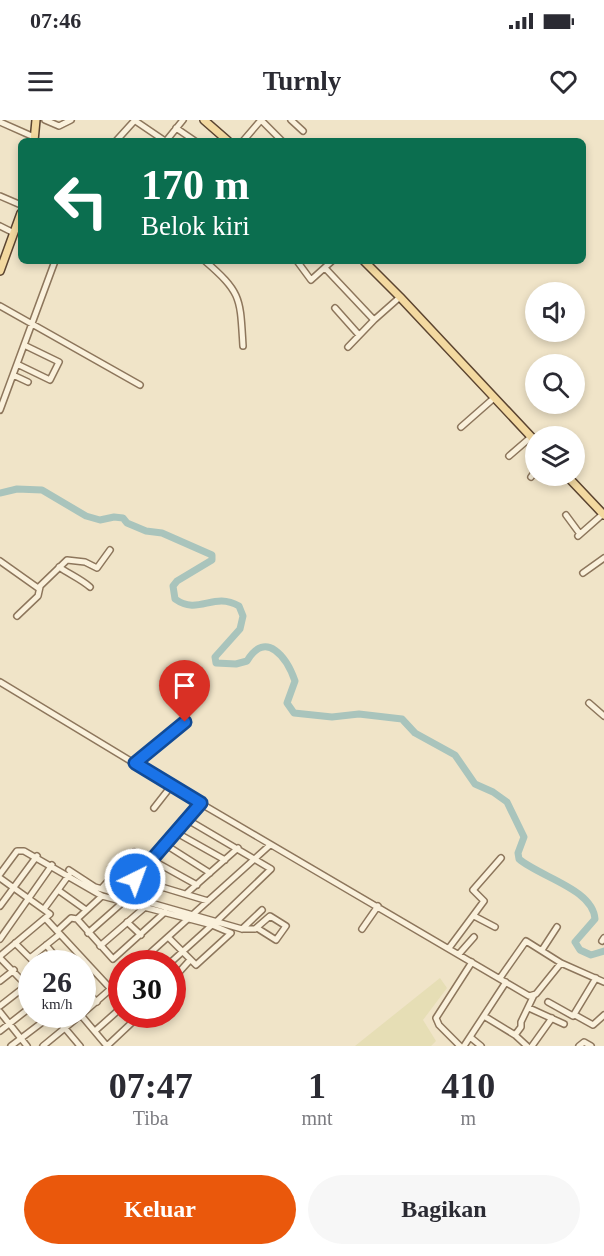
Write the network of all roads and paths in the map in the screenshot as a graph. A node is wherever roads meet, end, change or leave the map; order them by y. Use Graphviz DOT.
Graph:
graph roads {
  1 [pos="36,120"];
  2 [pos="45,120"];
  3 [pos="70,120"];
  4 [pos="134,120"];
  5 [pos="183,120"];
  6 [pos="204,120"];
  7 [pos="251,120"];
  8 [pos="261,120"];
  9 [pos="291,120"];
  10 [pos="0,122"];
  11 [pos="256,126"];
  12 [pos="176,128"];
  13 [pos="303,131"];
  14 [pos="32,138"];
  15 [pos="34,138"];
  16 [pos="119,138"];
  17 [pos="161,138"];
  18 [pos="168,138"];
  19 [pos="191,138"];
  20 [pos="225,138"];
  21 [pos="246,138"];
  22 [pos="279,138"];
  23 [pos="0,196"];
  24 [pos="18,204"];
  25 [pos="18,223"];
  26 [pos="0,226"];
  27 [pos="14,233"];
  28 [pos="54,264"];
  29 [pos="209,264"];
  30 [pos="299,264"];
  31 [pos="329,264"];
  32 [pos="366,264"];
  33 [pos="325,268"];
  34 [pos="0,271"];
  35 [pos="400,297"];
  36 [pos="0,306"];
  37 [pos="335,308"];
  38 [pos="374,320"];
  39 [pos="32,324"];
  40 [pos="359,335"];
  41 [pos="24,345"];
  42 [pos="243,346"];
  43 [pos="348,347"];
  44 [pos="17,364"];
  45 [pos="13,375"];
  46 [pos="28,382"];
  47 [pos="140,385"];
  48 [pos="494,398"];
  49 [pos="0,410"];
  50 [pos="461,427"];
  51 [pos="525,431"];
  52 [pos="525,445"];
  53 [pos="509,456"];
  54 [pos="576,486"];
  55 [pos="566,515"];
  56 [pos="603,515"];
  57 [pos="110,550"];
  58 [pos="604,558"];
  59 [pos="0,561"];
  60 [pos="59,567"];
  61 [pos="583,573"];
  62 [pos="40,587"];
  63 [pos="90,587"];
  64 [pos="17,616"];
  65 [pos="0,682"];
  66 [pos="589,703"];
  67 [pos="604,716"];
  68 [pos="185,722"];
  69 [pos="135,763"];
  70 [pos="172,785"];
  71 [pos="201,803"];
  72 [pos="154,808"];
  73 [pos="188,820"];
  74 [pos="177,833"];
  75 [pos="270,844"];
  76 [pos="166,845"];
  77 [pos="238,848"];
  78 [pos="134,852"];
  79 [pos="37,856"];
  80 [pos="256,858"];
  81 [pos="501,858"];
  82 [pos="152,860"];
  83 [pos="225,860"];
  84 [pos="52,865"];
  85 [pos="69,873"];
  86 [pos="210,873"];
  87 [pos="0,874"];
  88 [pos="135,879"];
  89 [pos="197,885"];
  90 [pos="14,887"];
  91 [pos="102,888"];
  92 [pos="58,890"];
  93 [pos="187,893"];
  94 [pos="102,896"];
  95 [pos="28,898"];
  96 [pos="121,900"];
  97 [pos="208,901"];
  98 [pos="0,906"];
  99 [pos="378,906"];
  100 [pos="144,908"];
  101 [pos="44,909"];
  102 [pos="86,910"];
  103 [pos="262,910"];
  104 [pos="165,912"];
  105 [pos="193,914"];
  106 [pos="474,916"];
  107 [pos="46,919"];
  108 [pos="77,919"];
  109 [pos="188,919"];
  110 [pos="127,922"];
  111 [pos="215,923"];
  112 [pos="257,927"];
  113 [pos="495,927"];
  114 [pos="557,927"];
  115 [pos="242,929"];
  116 [pos="362,929"];
  117 [pos="58,932"];
  118 [pos="88,933"];
  119 [pos="141,935"];
  120 [pos="168,937"];
  121 [pos="474,937"];
  122 [pos="0,939"];
  123 [pos="15,943"];
  124 [pos="46,945"];
  125 [pos="0,946"];
  126 [pos="100,946"];
  127 [pos="449,948"];
  128 [pos="22,950"];
  129 [pos="42,950"];
  130 [pos="50,950"];
  131 [pos="154,950"];
  132 [pos="181,950"];
  133 [pos="183,950"];
  134 [pos="542,950"];
  135 [pos="459,954"];
  136 [pos="2,955"];
  137 [pos="186,956"];
  138 [pos="190,960"];
  139 [pos="472,962"];
  140 [pos="561,963"];
  141 [pos="186,964"];
  142 [pos="14,970"];
  143 [pos="18,975"];
  144 [pos="596,978"];
  145 [pos="503,980"];
  146 [pos="0,981"];
  147 [pos="604,982"];
  148 [pos="108,987"];
  149 [pos="108,991"];
  150 [pos="18,992"];
  151 [pos="534,995"];
  152 [pos="96,1002"];
  153 [pos="548,1002"];
  154 [pos="0,1006"];
  155 [pos="529,1008"];
  156 [pos="0,1012"];
  157 [pos="574,1015"];
  158 [pos="604,1015"];
  159 [pos="484,1016"];
  160 [pos="18,1017"];
  161 [pos="552,1018"];
  162 [pos="108,1019"];
  163 [pos="9,1024"];
  164 [pos="564,1024"];
  165 [pos="34,1028"];
  166 [pos="65,1028"];
  167 [pos="93,1028"];
  168 [pos="125,1028"];
  169 [pos="0,1031"];
  170 [pos="95,1031"];
  171 [pos="515,1035"];
  172 [pos="470,1037"];
  173 [pos="21,1038"];
  174 [pos="78,1045"];
  175 [pos="10,1046"];
  176 [pos="27,1046"];
  177 [pos="43,1046"];
  178 [pos="107,1046"];
  179 [pos="462,1046"];
  180 [pos="481,1046"];
  181 [pos="527,1046"];
  182 [pos="532,1046"];
  183 [pos="579,1046"];
  184 [pos="591,1046"];
  1 -- 15 [label="main road"];
  2 -- 3 [label="street"];
  4 -- 16 [label="street"];
  4 -- 17 [label="street"];
  5 -- 12 [label="street"];
  6 -- 20 [label="main road"];
  7 -- 11 [label="street"];
  8 -- 11 [label="street"];
  8 -- 22 [label="street"];
  9 -- 13 [label="street"];
  10 -- 14 [label="street"];
  11 -- 21 [label="street"];
  12 -- 18 [label="street"];
  12 -- 19 [label="street"];
  23 -- 24 [label="street"];
  25 -- 27 [label="main road"];
  26 -- 27 [label="street"];
  27 -- 34 [label="main road"];
  28 -- 39 [label="street"];
  29 -- 42 [label="street"];
  30 -- 33 [label="street"];
  31 -- 33 [label="street"];
  32 -- 35 [label="main road"];
  33 -- 38 [label="street"];
  35 -- 38 [label="street"];
  35 -- 48 [label="main road"];
  36 -- 39 [label="street"];
  37 -- 40 [label="street"];
  38 -- 40 [label="street"];
  39 -- 41 [label="street"];
  39 -- 47 [label="street"];
  40 -- 43 [label="street"];
  41 -- 44 [label="street"];
  41 -- 44 [label="street"];
  44 -- 45 [label="street"];
  45 -- 46 [label="street"];
  45 -- 49 [label="street"];
  48 -- 50 [label="street"];
  48 -- 51 [label="main road"];
  52 -- 53 [label="street"];
  54 -- 56 [label="main road"];
  55 -- 56 [label="street"];
  57 -- 60 [label="street"];
  58 -- 61 [label="street"];
  59 -- 62 [label="street"];
  60 -- 62 [label="street"];
  60 -- 63 [label="street"];
  62 -- 64 [label="street"];
  65 -- 69 [label="street"];
  66 -- 67 [label="street"];
  68 -- 69 [label="street"];
  69 -- 70 [label="street"];
  70 -- 71 [label="street"];
  70 -- 72 [label="street"];
  71 -- 73 [label="street"];
  71 -- 75 [label="street"];
  73 -- 74 [label="street"];
  73 -- 77 [label="street"];
  74 -- 76 [label="street"];
  74 -- 83 [label="street"];
  75 -- 80 [label="street"];
  75 -- 99 [label="street"];
  76 -- 82 [label="street"];
  76 -- 86 [label="street"];
  77 -- 80 [label="street"];
  77 -- 83 [label="street"];
  78 -- 91 [label="street"];
  79 -- 84 [label="street"];
  79 -- 87 [label="street"];
  79 -- 90 [label="street"];
  80 -- 97 [label="street"];
  80 -- 111 [label="street"];
  81 -- 106 [label="street"];
  82 -- 88 [label="street"];
  82 -- 89 [label="street"];
  83 -- 86 [label="street"];
  84 -- 85 [label="street"];
  84 -- 95 [label="street"];
  85 -- 91 [label="street"];
  85 -- 92 [label="street"];
  85 -- 94 [label="street"];
  86 -- 89 [label="street"];
  87 -- 90 [label="street"];
  88 -- 93 [label="street"];
  88 -- 96 [label="street"];
  89 -- 93 [label="street"];
  90 -- 95 [label="street"];
  90 -- 98 [label="street"];
  91 -- 96 [label="street"];
  92 -- 101 [label="street"];
  92 -- 102 [label="street"];
  93 -- 97 [label="street"];
  94 -- 96 [label="street"];
  94 -- 102 [label="street"];
  95 -- 101 [label="street"];
  95 -- 122 [label="street"];
  96 -- 100 [label="street"];
  96 -- 105 [label="street"];
  96 -- 118 [label="street"];
  97 -- 105 [label="street"];
  99 -- 116 [label="street"];
  99 -- 127 [label="street"];
  100 -- 104 [label="street"];
  100 -- 110 [label="street"];
  101 -- 107 [label="street"];
  102 -- 108 [label="street"];
  103 -- 115 [label="street"];
  104 -- 109 [label="street"];
  104 -- 119 [label="street"];
  105 -- 109 [label="street"];
  105 -- 111 [label="street"];
  106 -- 113 [label="street"];
  106 -- 127 [label="street"];
  107 -- 117 [label="street"];
  107 -- 123 [label="street"];
  108 -- 117 [label="street"];
  108 -- 118 [label="street"];
  109 -- 111 [label="street"];
  109 -- 120 [label="street"];
  110 -- 119 [label="street"];
  110 -- 126 [label="street"];
  111 -- 115 [label="street"];
  111 -- 133 [label="street"];
  111 -- 138 [label="street"];
  112 -- 112 [label="street"];
  112 -- 115 [label="street"];
  114 -- 134 [label="street"];
  117 -- 124 [label="street"];
  117 -- 148 [label="street"];
  118 -- 126 [label="street"];
  119 -- 126 [label="street"];
  120 -- 131 [label="street"];
  120 -- 132 [label="street"];
  121 -- 135 [label="street"];
  123 -- 128 [label="street"];
  123 -- 136 [label="street"];
  124 -- 129 [label="street"];
  124 -- 130 [label="street"];
  125 -- 136 [label="street"];
  127 -- 135 [label="street"];
  134 -- 140 [label="street"];
  134 -- 145 [label="street"];
  135 -- 139 [label="street"];
  136 -- 142 [label="street"];
  137 -- 138 [label="street"];
  138 -- 141 [label="street"];
  139 -- 145 [label="street"];
  139 -- 179 [label="street"];
  140 -- 144 [label="street"];
  140 -- 151 [label="street"];
  142 -- 143 [label="street"];
  142 -- 146 [label="street"];
  144 -- 147 [label="street"];
  144 -- 157 [label="street"];
  145 -- 151 [label="street"];
  145 -- 159 [label="street"];
  149 -- 152 [label="street"];
  150 -- 154 [label="street"];
  151 -- 155 [label="street"];
  153 -- 157 [label="street"];
  155 -- 161 [label="street"];
  155 -- 171 [label="street"];
  156 -- 163 [label="street"];
  157 -- 158 [label="street"];
  159 -- 171 [label="street"];
  159 -- 172 [label="street"];
  160 -- 163 [label="street"];
  161 -- 164 [label="street"];
  161 -- 182 [label="street"];
  162 -- 170 [label="street"];
  163 -- 169 [label="street"];
  163 -- 173 [label="street"];
  165 -- 173 [label="street"];
  166 -- 174 [label="street"];
  166 -- 177 [label="street"];
  167 -- 170 [label="street"];
  168 -- 178 [label="street"];
  170 -- 178 [label="street"];
  171 -- 181 [label="street"];
  172 -- 179 [label="street"];
  172 -- 180 [label="street"];
  173 -- 175 [label="street"];
  173 -- 176 [label="street"];
  183 -- 184 [label="street"];
}
